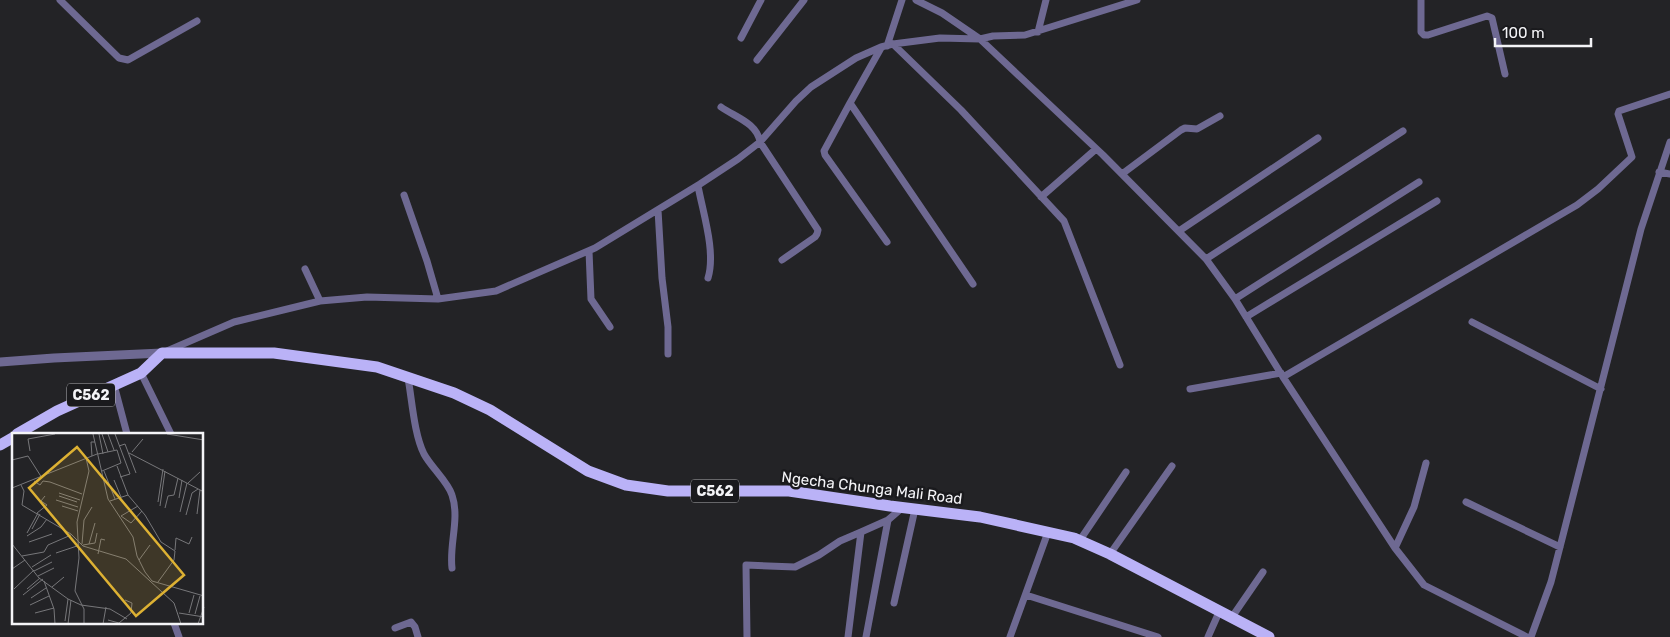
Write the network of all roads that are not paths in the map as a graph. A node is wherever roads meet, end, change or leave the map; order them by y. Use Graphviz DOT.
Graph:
graph roads {
  1 [pos="60,0"];
  2 [pos="761,0"];
  3 [pos="804,0"];
  4 [pos="902,0"];
  5 [pos="918,0"];
  6 [pos="1046,0"];
  7 [pos="1137,0"];
  8 [pos="1421,0"];
  9 [pos="197,21"];
  10 [pos="1038,32"];
  11 [pos="741,38"];
  12 [pos="980,39"];
  13 [pos="887,46"];
  14 [pos="757,60"];
  15 [pos="1505,74"];
  16 [pos="1670,94"];
  17 [pos="850,104"];
  18 [pos="721,107"];
  19 [pos="1220,116"];
  20 [pos="1403,131"];
  21 [pos="1318,138"];
  22 [pos="760,142"];
  23 [pos="1670,142"];
  24 [pos="1096,149"];
  25 [pos="1658,172"];
  26 [pos="1122,174"];
  27 [pos="1670,174"];
  28 [pos="1419,182"];
  29 [pos="698,186"];
  30 [pos="404,195"];
  31 [pos="1041,197"];
  32 [pos="1437,201"];
  33 [pos="658,210"];
  34 [pos="1178,231"];
  35 [pos="887,242"];
  36 [pos="589,250"];
  37 [pos="1206,259"];
  38 [pos="782,260"];
  39 [pos="305,269"];
  40 [pos="708,278"];
  41 [pos="973,284"];
  42 [pos="438,299"];
  43 [pos="1235,299"];
  44 [pos="320,301"];
  45 [pos="1246,317"];
  46 [pos="1472,322"];
  47 [pos="610,327"];
  48 [pos="162,353"];
  49 [pos="668,354"];
  50 [pos="0,362"];
  51 [pos="1120,365"];
  52 [pos="141,373"];
  53 [pos="1282,375"];
  54 [pos="408,378"];
  55 [pos="114,385"];
  56 [pos="1602,389"];
  57 [pos="1190,390"];
  58 [pos="19,433"];
  59 [pos="127,433"];
  60 [pos="170,433"];
  61 [pos="12,438"];
  62 [pos="0,445"];
  63 [pos="1426,463"];
  64 [pos="1172,466"];
  65 [pos="1126,472"];
  66 [pos="1466,502"];
  67 [pos="909,508"];
  68 [pos="888,520"];
  69 [pos="860,532"];
  70 [pos="1048,532"];
  71 [pos="1080,540"];
  72 [pos="1560,547"];
  73 [pos="1395,548"];
  74 [pos="1110,554"];
  75 [pos="452,568"];
  76 [pos="1263,572"];
  77 [pos="1026,595"];
  78 [pos="894,603"];
  79 [pos="1220,610"];
  80 [pos="1232,617"];
  81 [pos="174,624"];
  82 [pos="395,628"];
  83 [pos="179,637"];
  84 [pos="418,637"];
  85 [pos="747,637"];
  86 [pos="848,637"];
  87 [pos="866,637"];
  88 [pos="1010,637"];
  89 [pos="1158,637"];
  90 [pos="1208,637"];
  91 [pos="1269,637"];
  92 [pos="1527,637"];
  93 [pos="1531,637"];
  1 -- 9 [label="street"];
  2 -- 11 [label="street"];
  3 -- 14 [label="street"];
  4 -- 13 [label="street"];
  5 -- 12 [label="street"];
  6 -- 10 [label="street"];
  7 -- 10 [label="street"];
  8 -- 15 [label="street"];
  10 -- 12 [label="street"];
  12 -- 13 [label="street"];
  12 -- 24 [label="street"];
  13 -- 17 [label="street"];
  13 -- 22 [label="street"];
  13 -- 31 [label="street"];
  16 -- 53 [label="street"];
  17 -- 35 [label="street"];
  17 -- 41 [label="street"];
  18 -- 22 [label="street"];
  19 -- 26 [label="street"];
  20 -- 37 [label="street"];
  21 -- 34 [label="street"];
  22 -- 29 [label="street"];
  22 -- 38 [label="street"];
  23 -- 25 [label="street"];
  24 -- 26 [label="street"];
  24 -- 31 [label="street"];
  25 -- 27 [label="street"];
  25 -- 56 [label="street"];
  26 -- 34 [label="street"];
  28 -- 43 [label="street"];
  29 -- 33 [label="street"];
  29 -- 40 [label="street"];
  30 -- 42 [label="street"];
  31 -- 51 [label="street"];
  32 -- 45 [label="street"];
  33 -- 36 [label="street"];
  33 -- 49 [label="street"];
  34 -- 37 [label="street"];
  36 -- 42 [label="street"];
  36 -- 47 [label="street"];
  37 -- 43 [label="street"];
  39 -- 44 [label="street"];
  42 -- 44 [label="street"];
  43 -- 45 [label="street"];
  44 -- 48 [label="street"];
  45 -- 53 [label="street"];
  46 -- 56 [label="street"];
  48 -- 50 [label="street"];
  48 -- 52 [label="main road, C562"];
  48 -- 54 [label="main road, Ngecha Chunga Mali Road / C562"];
  52 -- 55 [label="main road, C562"];
  52 -- 60 [label="street"];
  53 -- 57 [label="street"];
  53 -- 73 [label="street"];
  54 -- 67 [label="main road, Ngecha Chunga Mali Road / C562"];
  54 -- 75 [label="street"];
  55 -- 58 [label="main road, C562"];
  55 -- 59 [label="street"];
  56 -- 72 [label="street"];
  61 -- 62 [label="main road"];
  63 -- 73 [label="street"];
  64 -- 74 [label="street"];
  65 -- 71 [label="street"];
  66 -- 72 [label="street"];
  67 -- 68 [label="street"];
  67 -- 70 [label="main road, Ngecha Chunga Mali Road / C562"];
  67 -- 78 [label="street"];
  68 -- 69 [label="street"];
  68 -- 87 [label="street"];
  69 -- 85 [label="street"];
  69 -- 86 [label="street"];
  70 -- 71 [label="main road, Ngecha Chunga Mali Road / C562"];
  70 -- 77 [label="street"];
  71 -- 74 [label="main road, Ngecha Chunga Mali Road / C562"];
  72 -- 93 [label="street"];
  73 -- 92 [label="street"];
  74 -- 79 [label="main road, Ngecha Chunga Mali Road / C562"];
  76 -- 80 [label="street"];
  77 -- 88 [label="street"];
  77 -- 89 [label="street"];
  79 -- 80 [label="main road, Ngecha Chunga Mali Road / C562"];
  79 -- 90 [label="street"];
  80 -- 91 [label="main road, Ngecha Chunga Mali Road / C562"];
  81 -- 83 [label="street"];
  82 -- 84 [label="street"];
}
